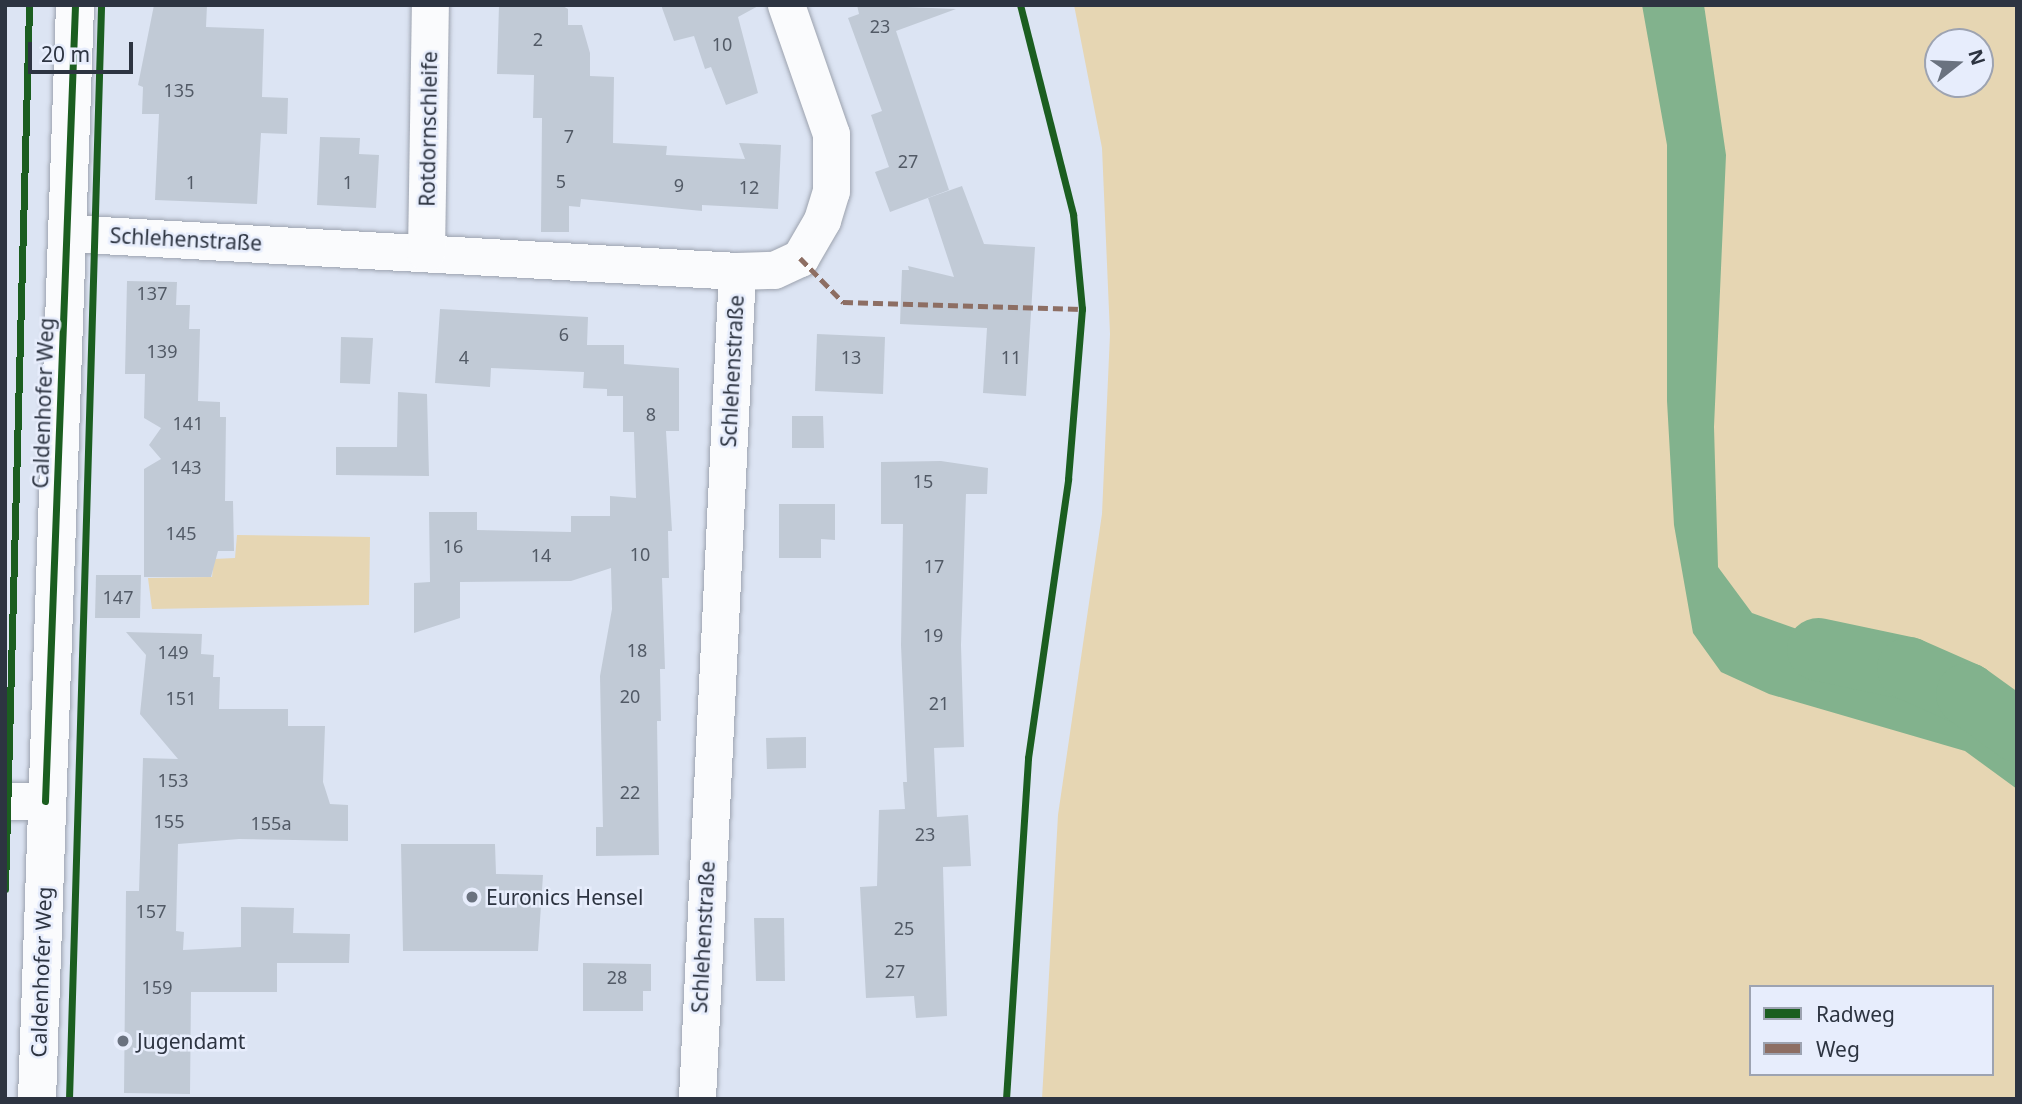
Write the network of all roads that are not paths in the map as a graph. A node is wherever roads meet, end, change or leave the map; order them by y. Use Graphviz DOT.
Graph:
graph roads {
  1 [pos="75,5"];
  2 [pos="430,5"];
  3 [pos="786,5"];
  4 [pos="66,233"];
  5 [pos="426,253"];
  6 [pos="737,271"];
  7 [pos="5,801"];
  8 [pos="45,801"];
  9 [pos="37,1099"];
  10 [pos="697,1099"];
  1 -- 4 [label="street, Caldenhofer Weg"];
  2 -- 5 [label="street, Rotdornschleife"];
  3 -- 6 [label="street"];
  4 -- 5 [label="street, Schlehenstraße"];
  4 -- 8 [label="street, Caldenhofer Weg"];
  5 -- 6 [label="street, Schlehenstraße"];
  6 -- 10 [label="street, Schlehenstraße"];
  7 -- 8 [label="street"];
  8 -- 9 [label="street, Caldenhofer Weg"];
}
